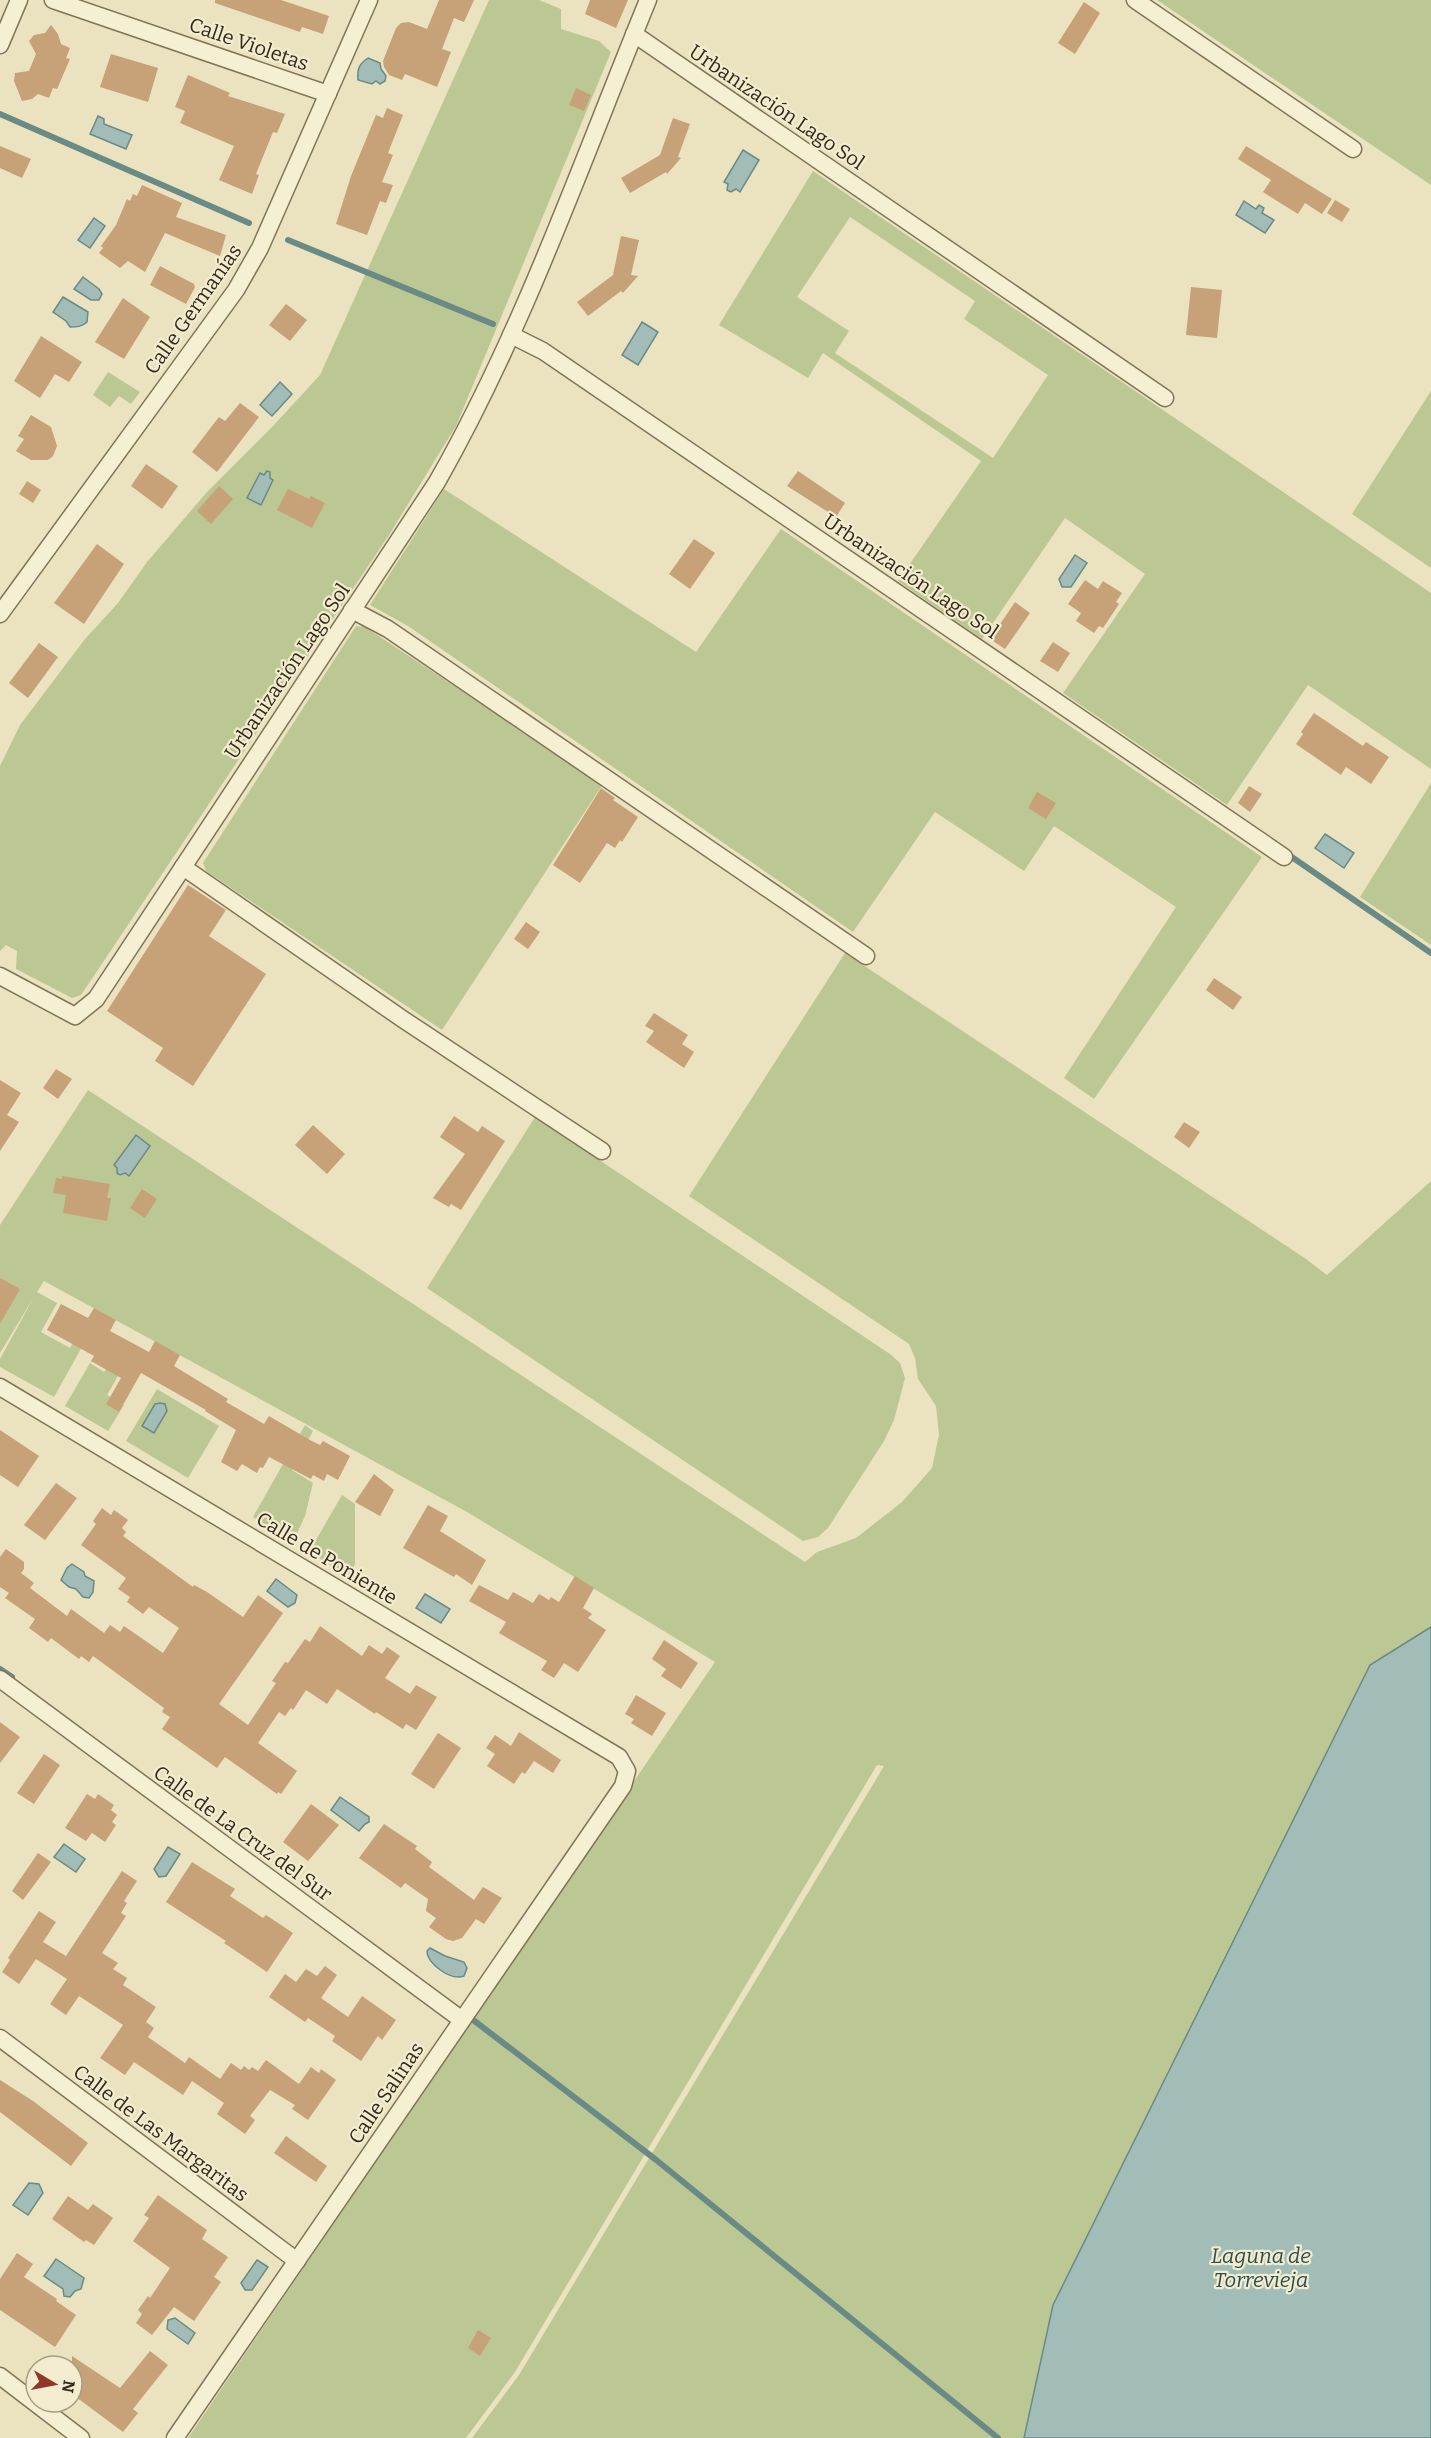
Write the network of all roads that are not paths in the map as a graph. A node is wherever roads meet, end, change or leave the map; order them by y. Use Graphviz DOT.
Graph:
graph roads {
  1 [pos="19,0"];
  2 [pos="53,0"];
  3 [pos="369,0"];
  4 [pos="648,0"];
  5 [pos="1135,0"];
  6 [pos="634,34"];
  7 [pos="0,45"];
  8 [pos="328,94"];
  9 [pos="1353,148"];
  10 [pos="511,335"];
  11 [pos="1165,398"];
  12 [pos="352,610"];
  13 [pos="0,614"];
  14 [pos="1284,857"];
  15 [pos="183,867"];
  16 [pos="866,956"];
  17 [pos="0,976"];
  18 [pos="602,1151"];
  19 [pos="0,1387"];
  20 [pos="0,1680"];
  21 [pos="627,1771"];
  22 [pos="462,2020"];
  23 [pos="0,2038"];
  24 [pos="297,2261"];
  25 [pos="0,2376"];
  26 [pos="81,2438"];
  27 [pos="175,2438"];
  1 -- 7 [label="street"];
  2 -- 8 [label="street, Calle Violetas"];
  3 -- 8 [label="street, Calle Germanías"];
  4 -- 6 [label="street, Urbanización Lago Sol"];
  5 -- 9 [label="street"];
  6 -- 10 [label="street, Urbanización Lago Sol"];
  6 -- 11 [label="street, Urbanización Lago Sol"];
  8 -- 13 [label="street, Calle Germanías"];
  10 -- 12 [label="street, Urbanización Lago Sol"];
  10 -- 14 [label="street, Urbanización Lago Sol"];
  12 -- 15 [label="street, Urbanización Lago Sol"];
  12 -- 16 [label="street"];
  15 -- 17 [label="street, Urbanización Lago Sol"];
  15 -- 18 [label="street"];
  19 -- 21 [label="street, Calle de Poniente"];
  20 -- 22 [label="street, Calle de La Cruz del Sur"];
  21 -- 22 [label="street, Calle Salinas"];
  22 -- 24 [label="street, Calle Salinas"];
  23 -- 24 [label="street, Calle de Las Margaritas"];
  24 -- 27 [label="street, Calle Salinas"];
  25 -- 26 [label="street"];
}
